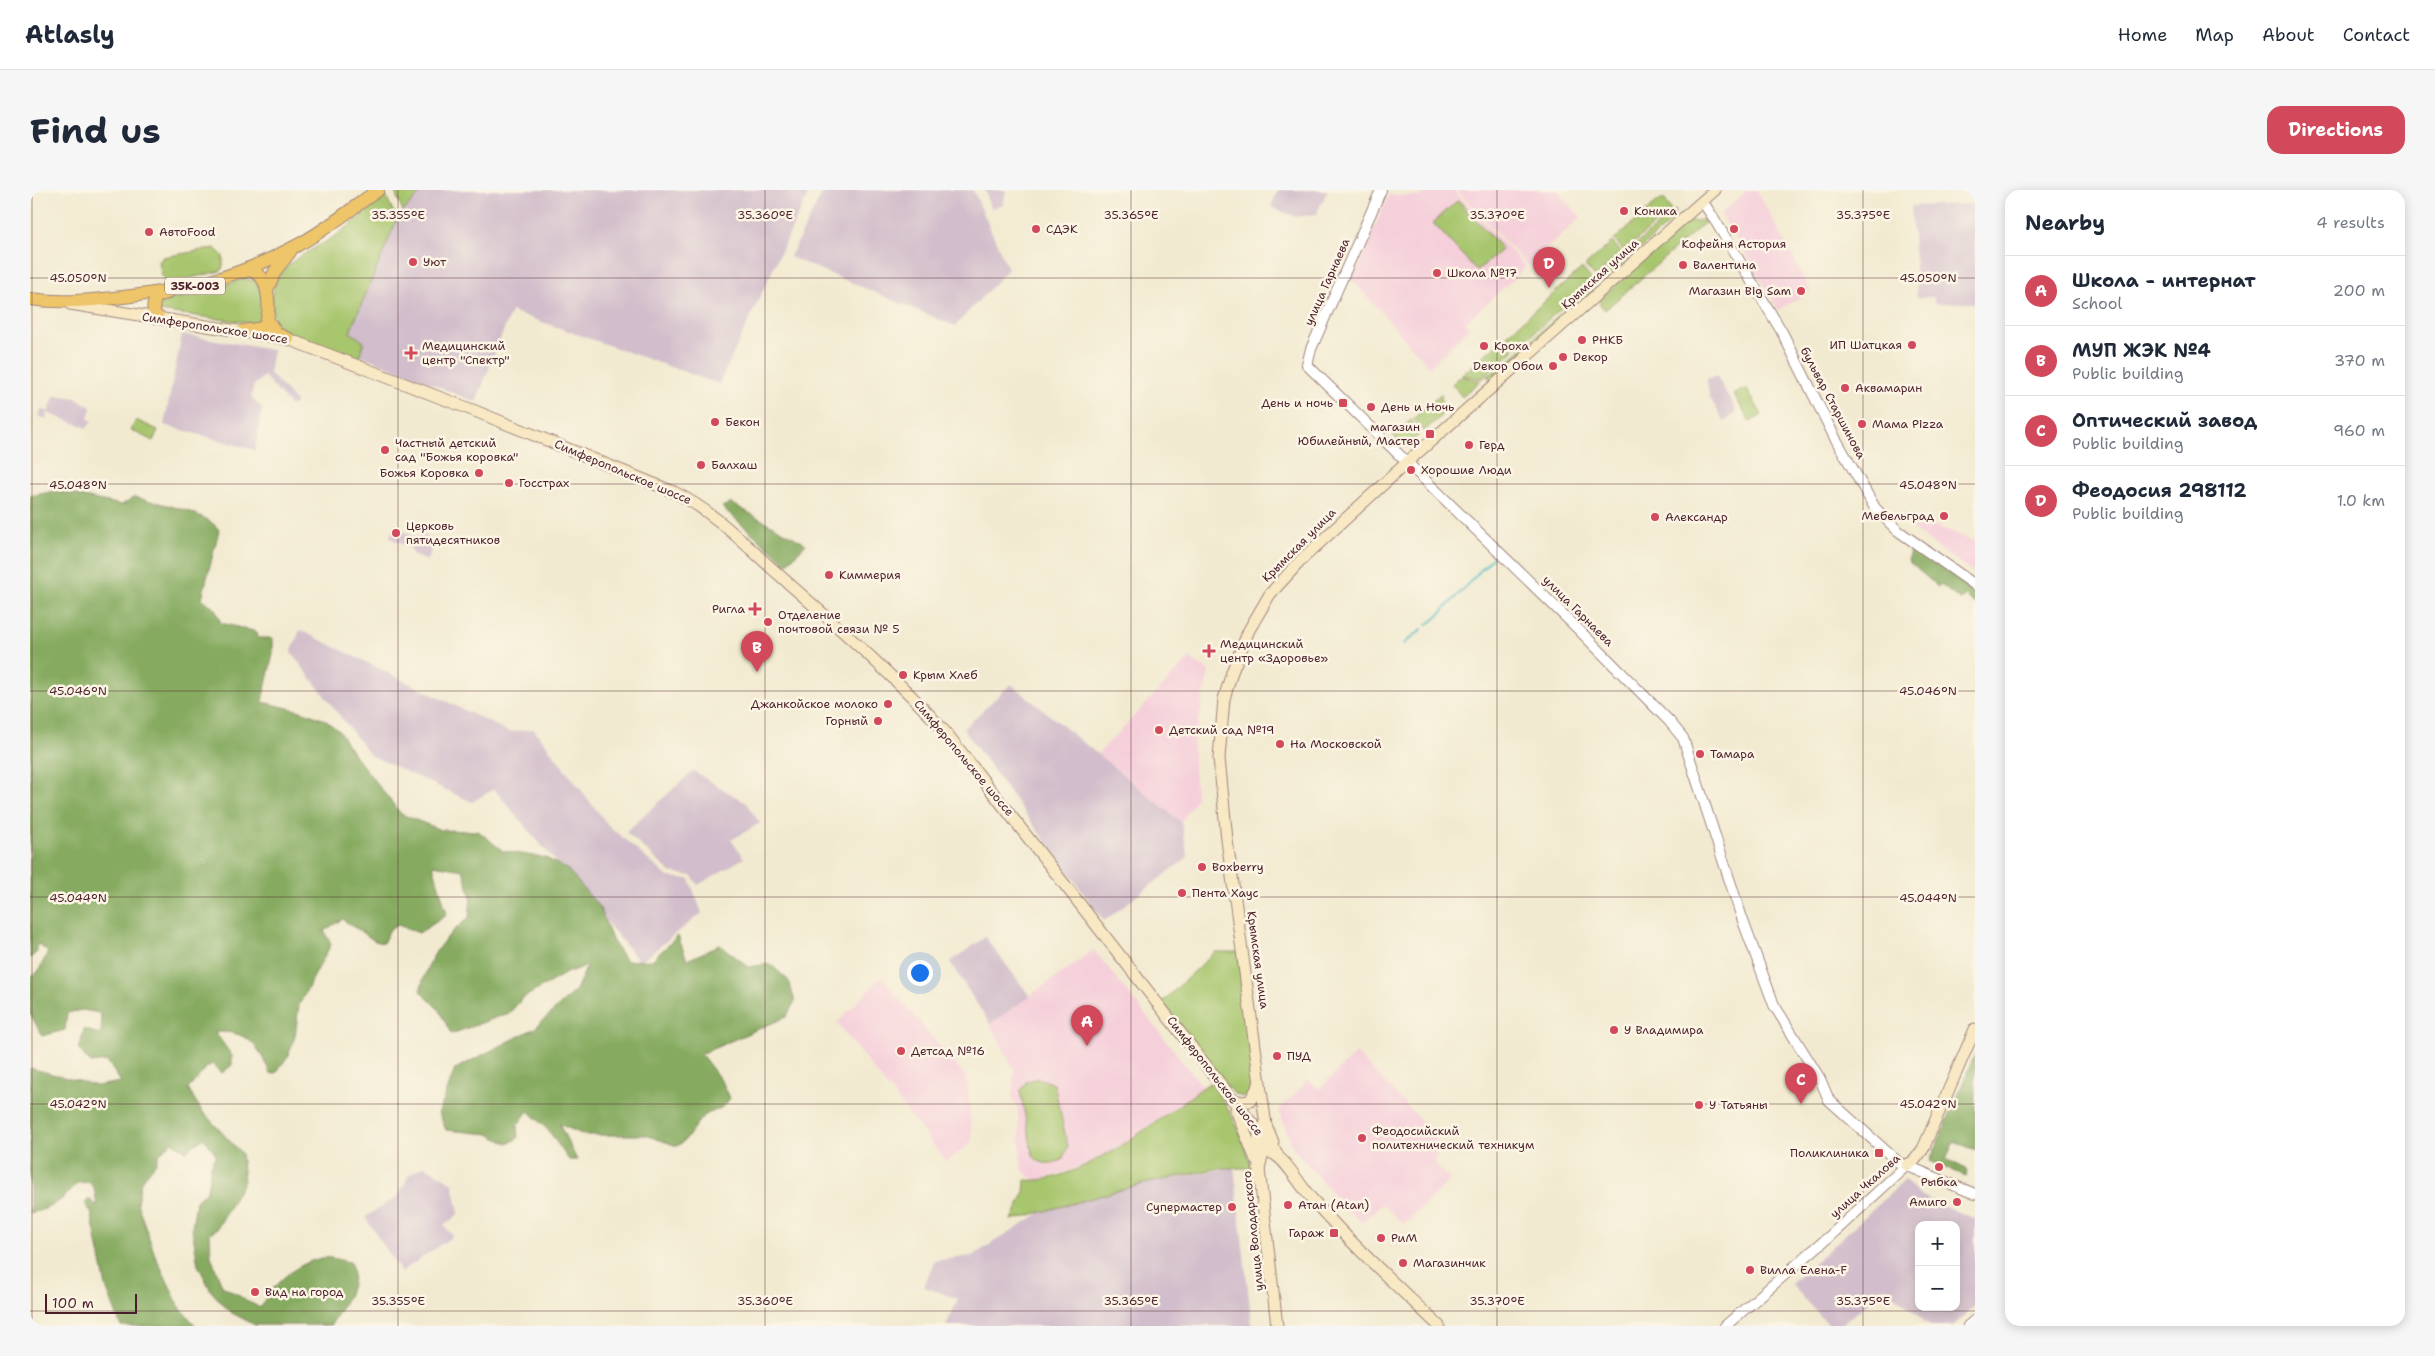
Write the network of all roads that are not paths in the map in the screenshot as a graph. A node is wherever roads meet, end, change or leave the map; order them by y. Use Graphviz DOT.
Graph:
graph roads {
  1 [pos="378,190"];
  2 [pos="1381,190"];
  3 [pos="1715,190"];
  4 [pos="1702,202"];
  5 [pos="296,246"];
  6 [pos="226,276"];
  7 [pos="267,290"];
  8 [pos="168,291"];
  9 [pos="30,299"];
  10 [pos="61,303"];
  11 [pos="158,318"];
  12 [pos="267,319"];
  13 [pos="243,331"];
  14 [pos="288,339"];
  15 [pos="1408,462"];
  16 [pos="1975,585"];
  17 [pos="1975,1029"];
  18 [pos="1260,1081"];
  19 [pos="1232,1098"];
  20 [pos="1259,1132"];
  21 [pos="1279,1155"];
  22 [pos="1908,1165"];
  23 [pos="1259,1169"];
  24 [pos="1975,1194"];
  25 [pos="1975,1320"];
  26 [pos="1278,1326"];
  27 [pos="1440,1326"];
  28 [pos="1725,1326"];
  29 [pos="1968,1326"];
  1 -- 5 [label="main road, 35К-003"];
  2 -- 15 [label="street, улица Гарнаева"];
  3 -- 4 [label="main road, Крымская улица"];
  4 -- 15 [label="main road, Крымская улица"];
  4 -- 16 [label="street, бульвар Старшинова"];
  5 -- 6 [label="main road, 35К-003"];
  5 -- 7 [label="main road"];
  6 -- 7 [label="main road"];
  6 -- 8 [label="main road, 35К-003"];
  7 -- 12 [label="main road"];
  8 -- 10 [label="main road, 35К-003"];
  8 -- 11 [label="main road"];
  9 -- 10 [label="main road, Симферопольское шоссе / 35К-003"];
  10 -- 11 [label="main road, Симферопольское шоссе"];
  11 -- 13 [label="main road, Симферопольское шоссе"];
  12 -- 13 [label="main road"];
  12 -- 14 [label="main road"];
  13 -- 14 [label="main road, Симферопольское шоссе"];
  14 -- 19 [label="main road, Симферопольское шоссе"];
  15 -- 18 [label="main road, Крымская улица"];
  15 -- 22 [label="street, улица Гарнаева"];
  17 -- 22 [label="main road, улица Чкалова"];
  18 -- 19 [label="main road"];
  18 -- 20 [label="main road, Крымская улица"];
  18 -- 21 [label="main road"];
  19 -- 20 [label="main road, Симферопольское шоссе"];
  19 -- 23 [label="main road"];
  20 -- 21 [label="main road, Симферопольское шоссе"];
  20 -- 23 [label="main road, улица Володарского"];
  21 -- 23 [label="main road"];
  21 -- 27 [label="main road, Симферопольское шоссе"];
  22 -- 24 [label="street"];
  22 -- 28 [label="street, улица Чкалова"];
  23 -- 26 [label="main road, улица Володарского"];
  25 -- 29 [label="street"];
}
